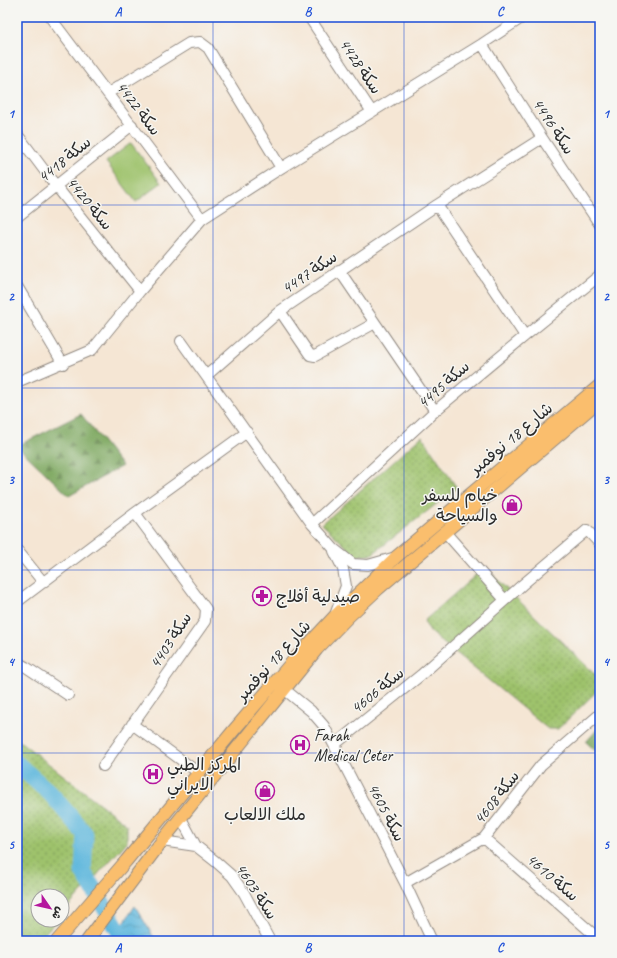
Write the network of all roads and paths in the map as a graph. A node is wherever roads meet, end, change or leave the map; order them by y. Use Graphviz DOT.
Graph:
graph roads {
  1 [pos="50,17"];
  2 [pos="523,17"];
  3 [pos="311,18"];
  4 [pos="482,44"];
  5 [pos="108,93"];
  6 [pos="372,112"];
  7 [pos="132,125"];
  8 [pos="17,134"];
  9 [pos="542,138"];
  10 [pos="281,168"];
  11 [pos="56,186"];
  12 [pos="437,205"];
  13 [pos="17,217"];
  14 [pos="202,219"];
  15 [pos="600,225"];
  16 [pos="339,270"];
  17 [pos="600,275"];
  18 [pos="17,286"];
  19 [pos="140,291"];
  20 [pos="280,311"];
  21 [pos="375,323"];
  22 [pos="525,336"];
  23 [pos="181,340"];
  24 [pos="63,364"];
  25 [pos="206,376"];
  26 [pos="17,382"];
  27 [pos="600,385"];
  28 [pos="600,400"];
  29 [pos="595,407"];
  30 [pos="435,411"];
  31 [pos="247,432"];
  32 [pos="135,514"];
  33 [pos="312,524"];
  34 [pos="445,532"];
  35 [pos="600,544"];
  36 [pos="17,550"];
  37 [pos="334,550"];
  38 [pos="396,557"];
  39 [pos="43,582"];
  40 [pos="505,600"];
  41 [pos="17,602"];
  42 [pos="334,617"];
  43 [pos="17,662"];
  44 [pos="284,689"];
  45 [pos="68,695"];
  46 [pos="600,714"];
  47 [pos="132,724"];
  48 [pos="334,745"];
  49 [pos="103,766"];
  50 [pos="198,773"];
  51 [pos="181,818"];
  52 [pos="484,838"];
  53 [pos="162,841"];
  54 [pos="196,846"];
  55 [pos="405,883"];
  56 [pos="600,940"];
  57 [pos="57,941"];
  58 [pos="87,941"];
  59 [pos="270,941"];
  60 [pos="432,941"];
  1 -- 5 [label="street, سكة 4422"];
  2 -- 4 [label="street"];
  3 -- 6 [label="street, سكة 4428"];
  4 -- 6 [label="street"];
  4 -- 9 [label="street, سكة 4496"];
  5 -- 7 [label="street, سكة 4422"];
  5 -- 10 [label="street"];
  6 -- 10 [label="street"];
  7 -- 11 [label="street, سكة 4418"];
  7 -- 14 [label="street, سكة 4422"];
  8 -- 11 [label="street, سكة 4420"];
  9 -- 12 [label="street, سكة 4497"];
  9 -- 15 [label="street, سكة 4496"];
  10 -- 14 [label="street"];
  11 -- 13 [label="street, سكة 4418"];
  11 -- 19 [label="street, سكة 4420"];
  12 -- 16 [label="street, سكة 4497"];
  12 -- 22 [label="street"];
  14 -- 19 [label="street"];
  16 -- 20 [label="street, سكة 4497"];
  16 -- 21 [label="street"];
  17 -- 22 [label="street, سكة 4495"];
  18 -- 24 [label="street"];
  19 -- 24 [label="street"];
  20 -- 21 [label="street"];
  20 -- 25 [label="street, سكة 4497"];
  21 -- 30 [label="street"];
  22 -- 30 [label="street, سكة 4495"];
  23 -- 25 [label="street"];
  24 -- 26 [label="street"];
  25 -- 31 [label="street"];
  27 -- 38 [label="main road, شارع 18 نوفمبر"];
  28 -- 29 [label="main road, شارع 18 نوفمبر"];
  29 -- 34 [label="main road, شارع 18 نوفمبر"];
  30 -- 33 [label="street, سكة 4495"];
  31 -- 32 [label="street"];
  31 -- 33 [label="street"];
  32 -- 39 [label="street"];
  32 -- 47 [label="street, سكة 4403"];
  33 -- 37 [label="street"];
  34 -- 40 [label="street"];
  34 -- 44 [label="main road, شارع 18 نوفمبر"];
  35 -- 40 [label="street, سكة 4606"];
  36 -- 39 [label="street"];
  37 -- 38 [label="street"];
  37 -- 42 [label="street"];
  38 -- 42 [label="main road, شارع 18 نوفمبر"];
  39 -- 41 [label="street"];
  40 -- 48 [label="street, سكة 4606"];
  42 -- 50 [label="main road, شارع 18 نوفمبر"];
  43 -- 45 [label="street"];
  44 -- 48 [label="street, سكة 4605"];
  44 -- 51 [label="main road, شارع 18 نوفمبر"];
  46 -- 52 [label="street, سكة 4608"];
  47 -- 49 [label="street, سكة 4403"];
  47 -- 50 [label="street"];
  48 -- 55 [label="street, سكة 4605"];
  50 -- 57 [label="main road, شارع 18 نوفمبر"];
  51 -- 53 [label="main road, شارع 18 نوفمبر"];
  51 -- 54 [label="street, سكة 4603"];
  52 -- 55 [label="street, سكة 4608"];
  52 -- 56 [label="street, سكة 4610"];
  53 -- 54 [label="street, سكة 4603"];
  53 -- 58 [label="main road, شارع 18 نوفمبر"];
  54 -- 59 [label="street, سكة 4603"];
  55 -- 60 [label="street, سكة 4605"];
}
